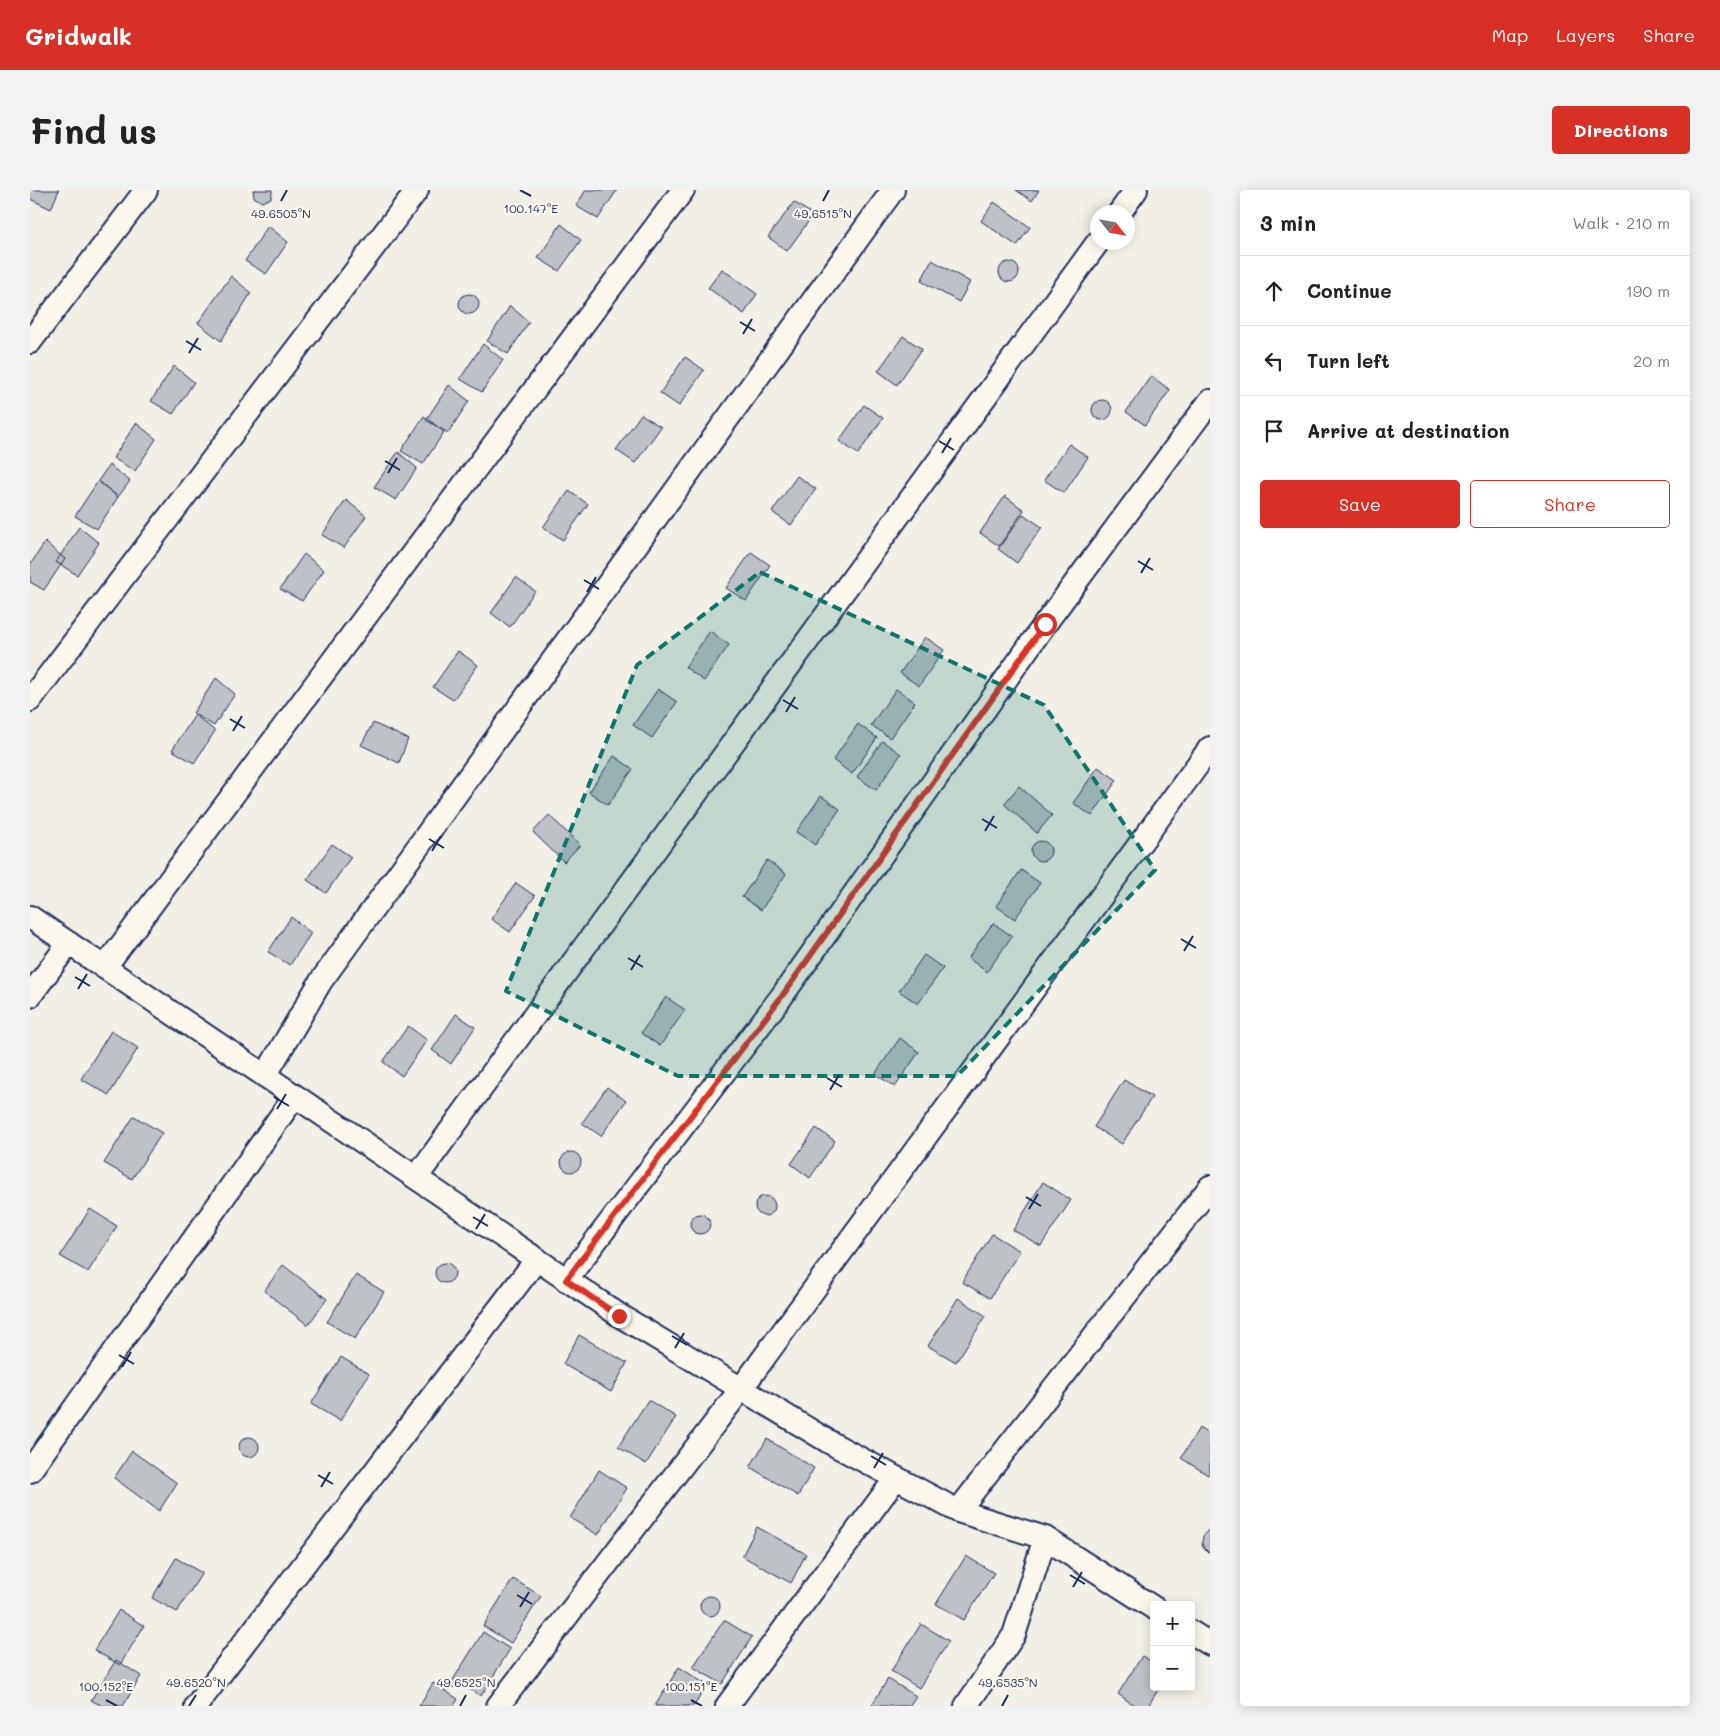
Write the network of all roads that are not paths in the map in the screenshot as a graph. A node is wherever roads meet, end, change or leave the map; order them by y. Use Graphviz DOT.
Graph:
graph roads {
  1 [pos="146,190"];
  2 [pos="417,190"];
  3 [pos="683,190"];
  4 [pos="893,190"];
  5 [pos="1136,190"];
  6 [pos="1125,205"];
  7 [pos="1092,250"];
  8 [pos="30,342"];
  9 [pos="1210,401"];
  10 [pos="30,700"];
  11 [pos="1210,748"];
  12 [pos="30,917"];
  13 [pos="69,943"];
  14 [pos="105,967"];
  15 [pos="30,996"];
  16 [pos="264,1076"];
  17 [pos="295,1096"];
  18 [pos="416,1178"];
  19 [pos="1210,1187"];
  20 [pos="536,1259"];
  21 [pos="566,1280"];
  22 [pos="741,1389"];
  23 [pos="30,1471"];
  24 [pos="896,1478"];
  25 [pos="958,1511"];
  26 [pos="1045,1538"];
  27 [pos="1150,1605"];
  28 [pos="1195,1635"];
  29 [pos="1210,1644"];
  30 [pos="196,1706"];
  31 [pos="498,1706"];
  32 [pos="728,1706"];
  33 [pos="966,1706"];
  1 -- 8 [label="street"];
  2 -- 10 [label="street"];
  3 -- 14 [label="street"];
  4 -- 16 [label="street"];
  5 -- 6 [label="street"];
  7 -- 18 [label="street"];
  9 -- 21 [label="street"];
  11 -- 22 [label="street"];
  12 -- 13 [label="street"];
  13 -- 14 [label="street"];
  13 -- 15 [label="street"];
  14 -- 16 [label="street"];
  16 -- 17 [label="street"];
  17 -- 18 [label="street"];
  17 -- 23 [label="street"];
  18 -- 20 [label="street"];
  19 -- 25 [label="street"];
  20 -- 21 [label="street"];
  20 -- 30 [label="street"];
  21 -- 22 [label="street"];
  22 -- 24 [label="street"];
  22 -- 31 [label="street"];
  24 -- 25 [label="street"];
  24 -- 32 [label="street"];
  25 -- 26 [label="street"];
  26 -- 27 [label="street"];
  26 -- 33 [label="street"];
  28 -- 29 [label="street"];
}
